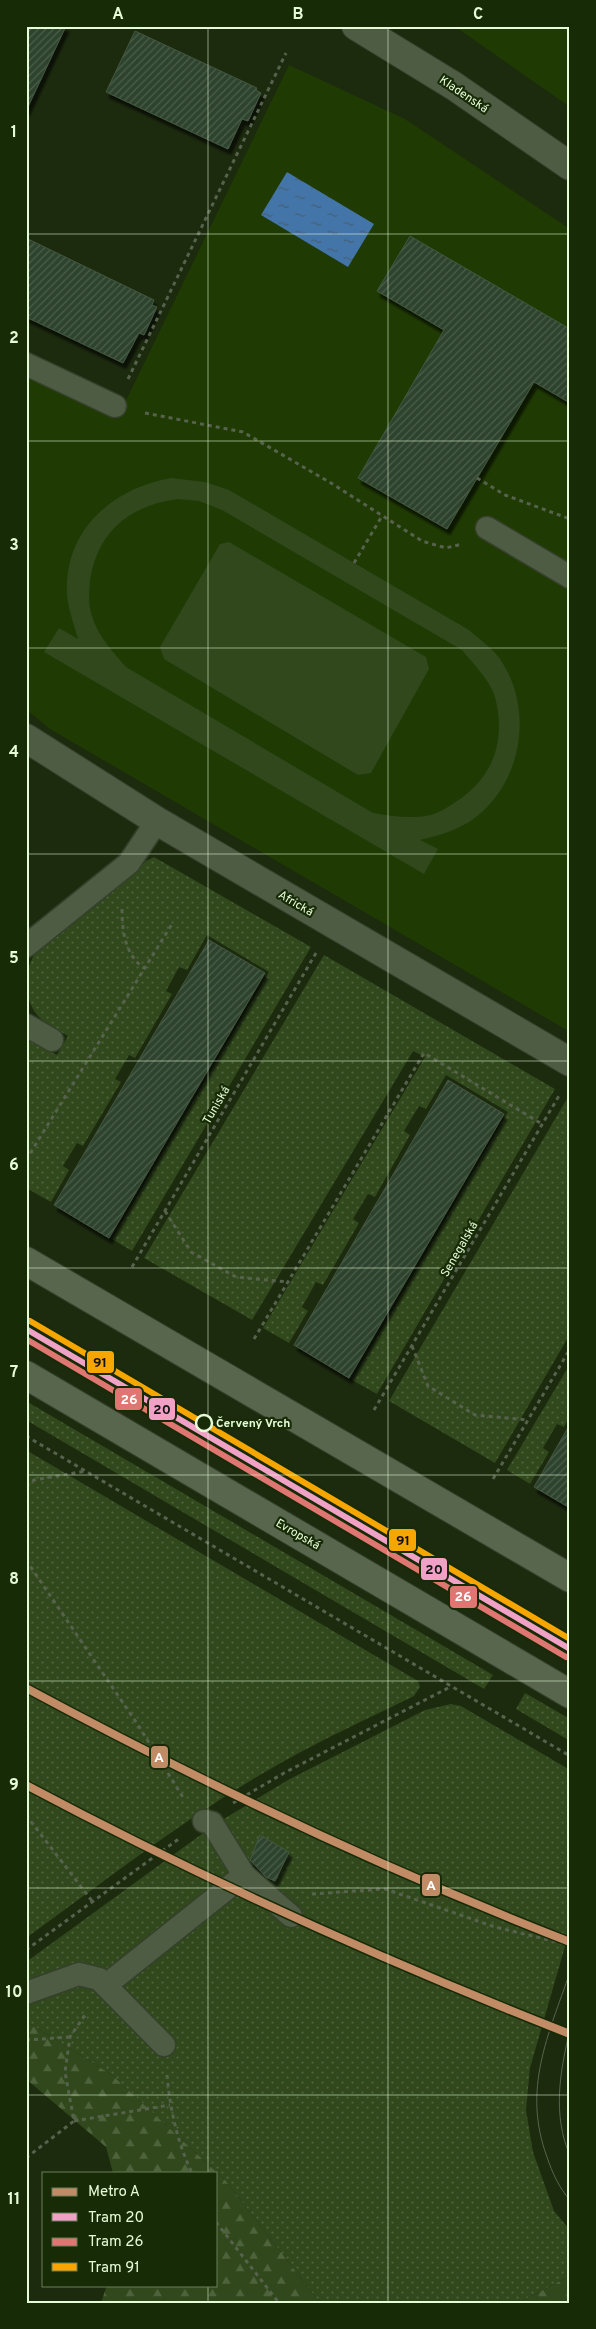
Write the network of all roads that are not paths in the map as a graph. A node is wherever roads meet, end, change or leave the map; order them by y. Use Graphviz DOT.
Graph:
graph roads {
  1 [pos="356,26"];
  2 [pos="570,166"];
  3 [pos="26,364"];
  4 [pos="115,406"];
  5 [pos="487,528"];
  6 [pos="570,577"];
  7 [pos="26,738"];
  8 [pos="157,821"];
  9 [pos="26,946"];
  10 [pos="26,1025"];
  11 [pos="52,1040"];
  12 [pos="570,1062"];
  13 [pos="26,1261"];
  14 [pos="26,1375"];
  15 [pos="570,1578"];
  16 [pos="570,1694"];
  17 [pos="204,1821"];
  18 [pos="244,1875"];
  19 [pos="291,1916"];
  20 [pos="106,1984"];
  21 [pos="26,1992"];
  22 [pos="164,2046"];
  1 -- 2 [label="street, Kladenská"];
  3 -- 4 [label="lane"];
  5 -- 6 [label="lane"];
  7 -- 8 [label="street, Africká"];
  8 -- 9 [label="lane"];
  8 -- 12 [label="street, Africká"];
  10 -- 11 [label="lane"];
  13 -- 15 [label="main road"];
  14 -- 16 [label="main road, Evropská"];
  17 -- 18 [label="lane"];
  18 -- 19 [label="lane"];
  18 -- 20 [label="lane"];
  20 -- 21 [label="lane"];
  20 -- 22 [label="lane"];
}
